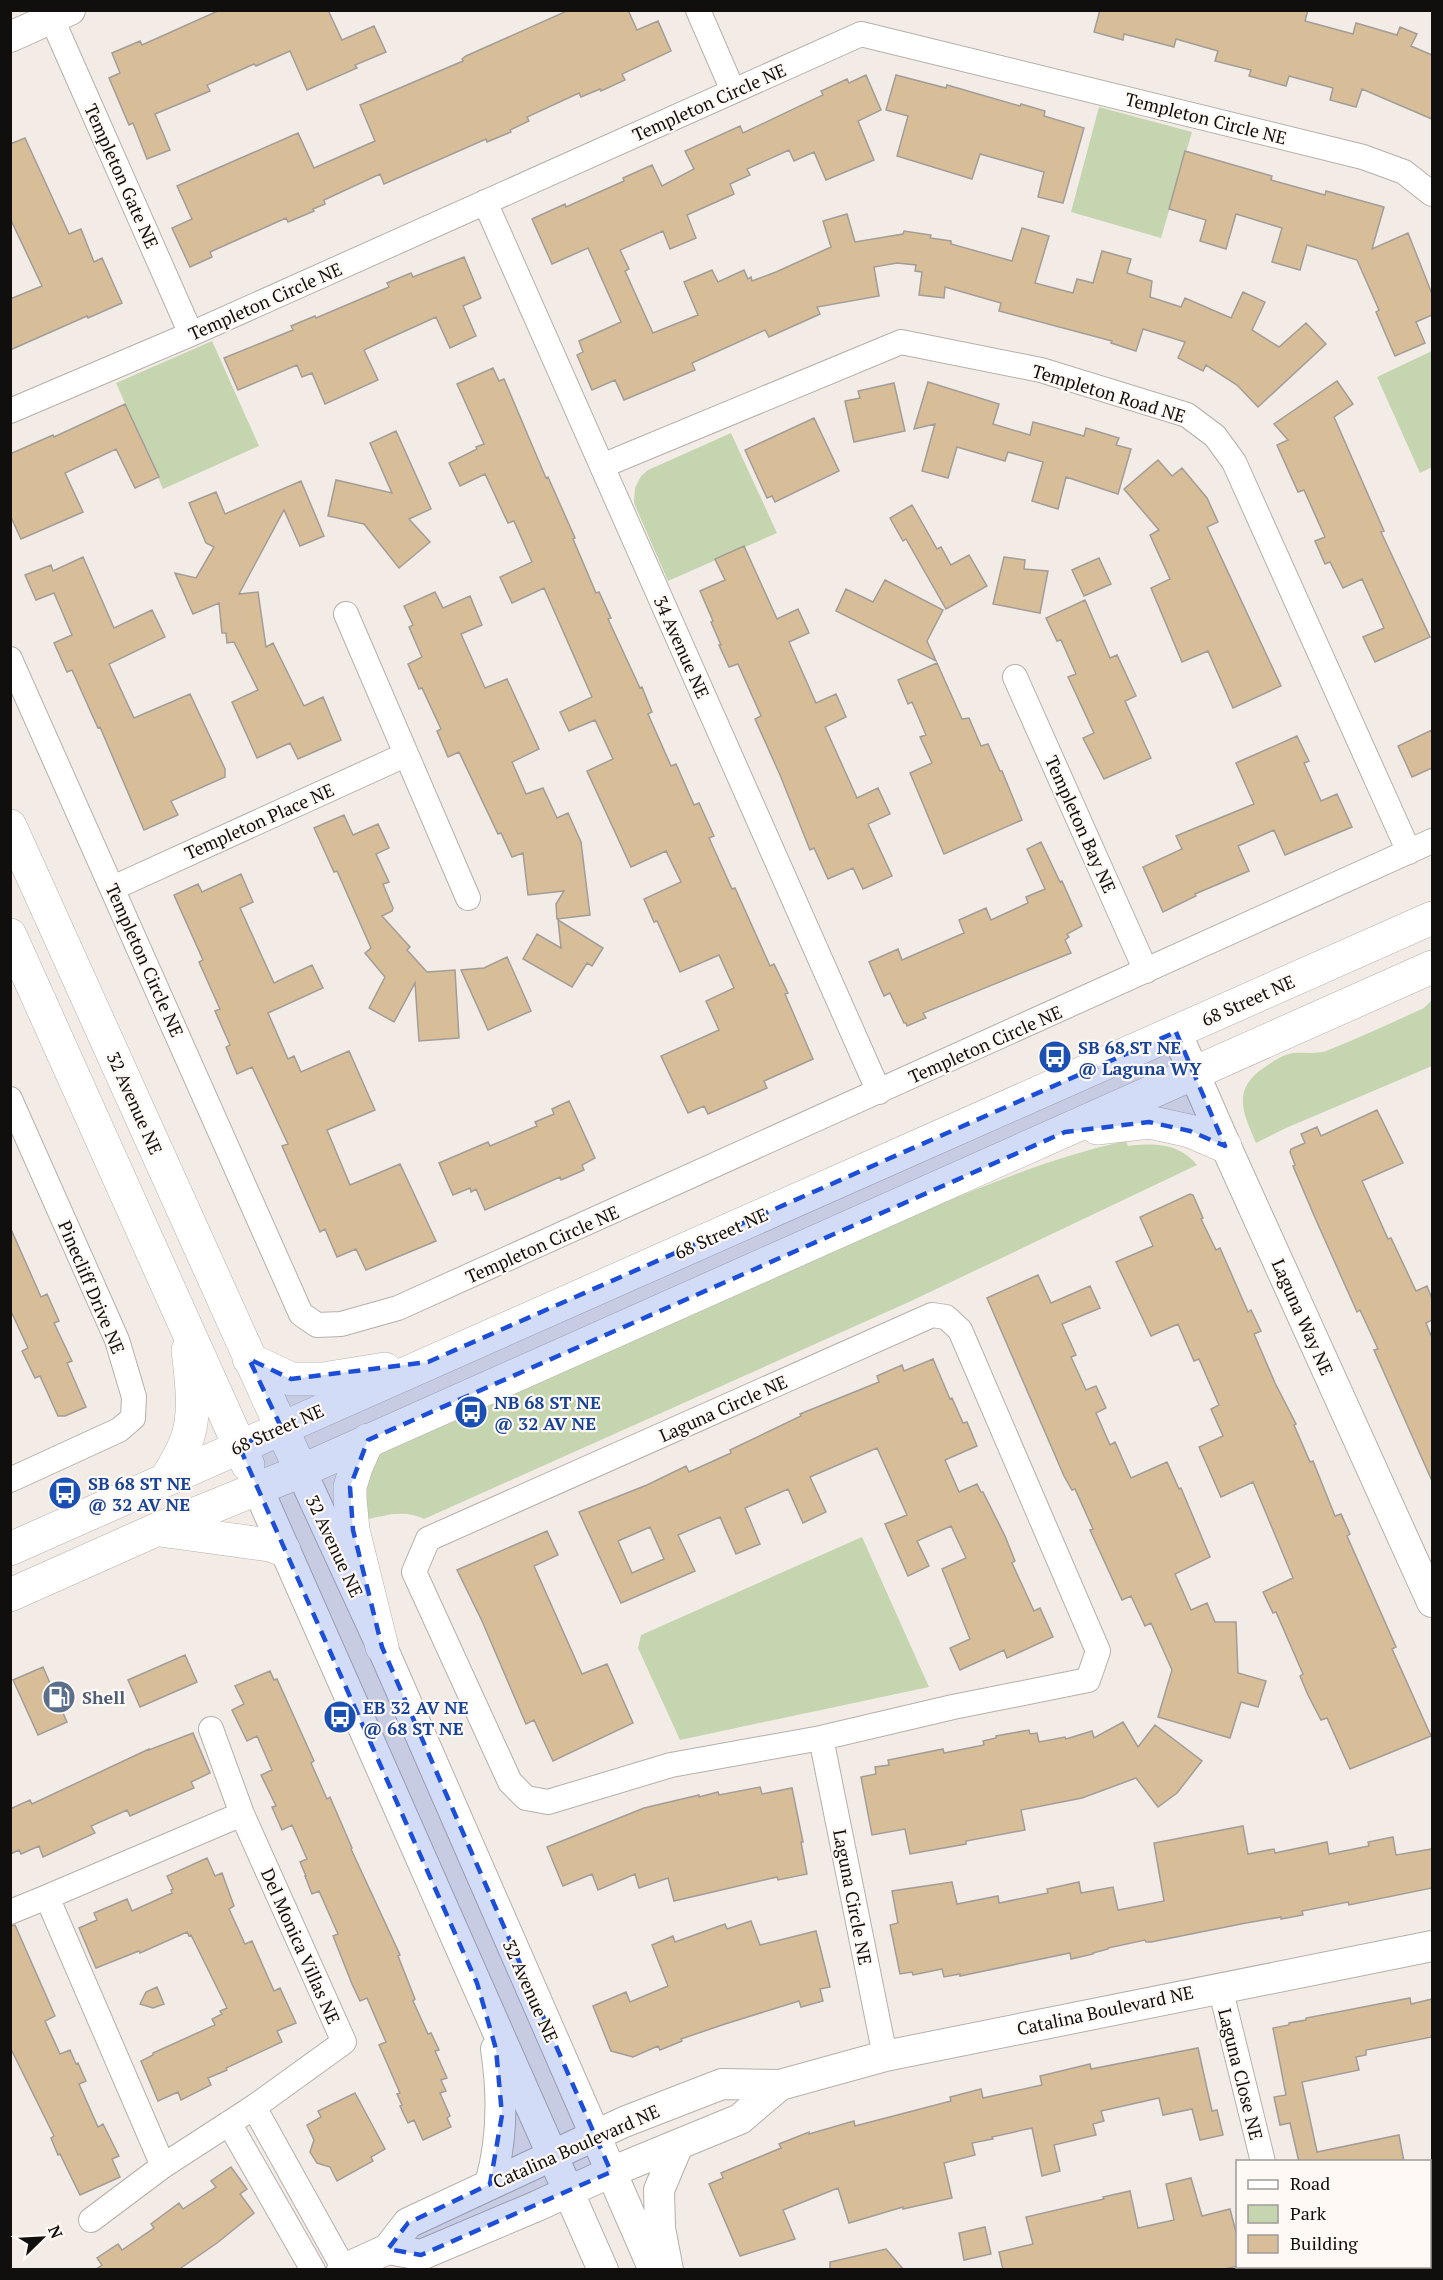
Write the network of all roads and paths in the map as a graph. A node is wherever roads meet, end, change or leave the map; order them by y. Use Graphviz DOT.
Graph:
graph roads {
  1 [pos="698,10"];
  2 [pos="61,15"];
  3 [pos="10,37"];
  4 [pos="733,91"];
  5 [pos="1432,194"];
  6 [pos="485,202"];
  7 [pos="191,334"];
  8 [pos="10,411"];
  9 [pos="602,466"];
  10 [pos="346,614"];
  11 [pos="10,659"];
  12 [pos="1015,677"];
  13 [pos="405,755"];
  14 [pos="10,826"];
  15 [pos="1432,841"];
  16 [pos="1409,852"];
  17 [pos="113,888"];
  18 [pos="468,898"];
  19 [pos="1432,918"];
  20 [pos="10,935"];
  21 [pos="1432,967"];
  22 [pos="1146,971"];
  23 [pos="1176,1032"];
  24 [pos="1194,1074"];
  25 [pos="879,1092"];
  26 [pos="10,1100"];
  27 [pos="1065,1132"];
  28 [pos="1225,1146"];
  29 [pos="184,1322"];
  30 [pos="249,1359"];
  31 [pos="428,1362"];
  32 [pos="281,1427"];
  33 [pos="368,1440"];
  34 [pos="239,1446"];
  35 [pos="301,1471"];
  36 [pos="166,1479"];
  37 [pos="10,1480"];
  38 [pos="258,1489"];
  39 [pos="158,1529"];
  40 [pos="10,1549"];
  41 [pos="284,1550"];
  42 [pos="10,1595"];
  43 [pos="1432,1602"];
  44 [pos="382,1647"];
  45 [pos="211,1728"];
  46 [pos="821,1738"];
  47 [pos="242,1814"];
  48 [pos="47,1897"];
  49 [pos="10,1912"];
  50 [pos="1432,1946"];
  51 [pos="477,1983"];
  52 [pos="1220,1987"];
  53 [pos="885,2056"];
  54 [pos="780,2085"];
  55 [pos="254,2108"];
  56 [pos="230,2123"];
  57 [pos="594,2136"];
  58 [pos="678,2145"];
  59 [pos="553,2154"];
  60 [pos="1263,2160"];
  61 [pos="163,2166"];
  62 [pos="611,2172"];
  63 [pos="490,2184"];
  64 [pos="569,2191"];
  65 [pos="91,2220"];
  66 [pos="388,2249"];
  67 [pos="343,2269"];
  68 [pos="313,2270"];
  69 [pos="603,2270"];
  70 [pos="654,2270"];
  71 [pos="668,2270"];
  1 -- 4 [label="street"];
  2 -- 3 [label="street"];
  2 -- 7 [label="street, Templeton Gate NE"];
  4 -- 5 [label="street, Templeton Circle NE"];
  4 -- 6 [label="street, Templeton Circle NE"];
  6 -- 7 [label="street, Templeton Circle NE"];
  6 -- 9 [label="street, 34 Avenue NE"];
  7 -- 8 [label="street, Templeton Circle NE"];
  9 -- 16 [label="street, Templeton Road NE"];
  9 -- 25 [label="street, 34 Avenue NE"];
  10 -- 13 [label="street"];
  11 -- 17 [label="street, Templeton Circle NE"];
  12 -- 22 [label="street, Templeton Bay NE"];
  13 -- 17 [label="street, Templeton Place NE"];
  13 -- 18 [label="street"];
  14 -- 30 [label="main road, 32 Avenue NE"];
  15 -- 16 [label="street, Templeton Circle NE"];
  16 -- 22 [label="street, Templeton Circle NE"];
  17 -- 25 [label="street, Templeton Circle NE"];
  19 -- 23 [label="main road, 68 Street NE"];
  20 -- 29 [label="main road"];
  21 -- 24 [label="main road"];
  22 -- 25 [label="street, Templeton Circle NE"];
  23 -- 24 [label="street, Laguna Way NE"];
  23 -- 31 [label="main road, 68 Street NE"];
  24 -- 27 [label="main road"];
  24 -- 28 [label="street, Laguna Way NE"];
  26 -- 37 [label="street, Pinecliff Drive NE"];
  27 -- 28 [label="main road"];
  27 -- 33 [label="main road"];
  28 -- 43 [label="street, Laguna Way NE"];
  29 -- 34 [label="main road"];
  29 -- 36 [label="main road"];
  30 -- 31 [label="main road"];
  30 -- 32 [label="main road, 32 Avenue NE"];
  31 -- 32 [label="main road, 68 Street NE"];
  32 -- 34 [label="main road, 68 Street NE"];
  32 -- 35 [label="main road, 32 Avenue NE"];
  33 -- 35 [label="main road"];
  33 -- 44 [label="main road"];
  34 -- 36 [label="main road, 68 Street NE"];
  34 -- 38 [label="main road"];
  35 -- 38 [label="main road"];
  35 -- 44 [label="street, 32 Avenue NE"];
  36 -- 40 [label="main road, 68 Street NE"];
  38 -- 39 [label="main road"];
  38 -- 41 [label="street"];
  39 -- 41 [label="main road"];
  39 -- 42 [label="main road"];
  41 -- 51 [label="street"];
  44 -- 57 [label="street, 32 Avenue NE"];
  45 -- 47 [label="street, Del Monica Villas NE"];
  46 -- 46 [label="street, Laguna Circle NE"];
  46 -- 53 [label="street, Laguna Circle NE"];
  47 -- 48 [label="street"];
  47 -- 55 [label="street, Del Monica Villas NE"];
  48 -- 49 [label="street"];
  48 -- 61 [label="street"];
  50 -- 52 [label="street, Catalina Boulevard NE"];
  51 -- 59 [label="street"];
  51 -- 63 [label="street"];
  52 -- 53 [label="street, Catalina Boulevard NE"];
  52 -- 60 [label="street, Laguna Close NE"];
  53 -- 54 [label="street, Catalina Boulevard NE"];
  54 -- 57 [label="street, Catalina Boulevard NE"];
  54 -- 58 [label="street, Catalina Boulevard NE"];
  55 -- 56 [label="street, Del Monica Villas NE"];
  55 -- 67 [label="street"];
  56 -- 61 [label="street, Del Monica Villas NE"];
  56 -- 68 [label="street"];
  57 -- 59 [label="street, Catalina Boulevard NE"];
  57 -- 62 [label="street, 32 Avenue NE"];
  58 -- 62 [label="street, Catalina Boulevard NE"];
  58 -- 71 [label="street"];
  59 -- 63 [label="street, Catalina Boulevard NE"];
  59 -- 64 [label="street"];
  61 -- 65 [label="street, Del Monica Villas NE"];
  62 -- 64 [label="street, Catalina Boulevard NE"];
  62 -- 70 [label="street, 32 Avenue NE"];
  63 -- 66 [label="street, Catalina Boulevard NE"];
  64 -- 66 [label="street, Catalina Boulevard NE"];
  64 -- 69 [label="street"];
  66 -- 67 [label="street, Catalina Boulevard NE"];
}
